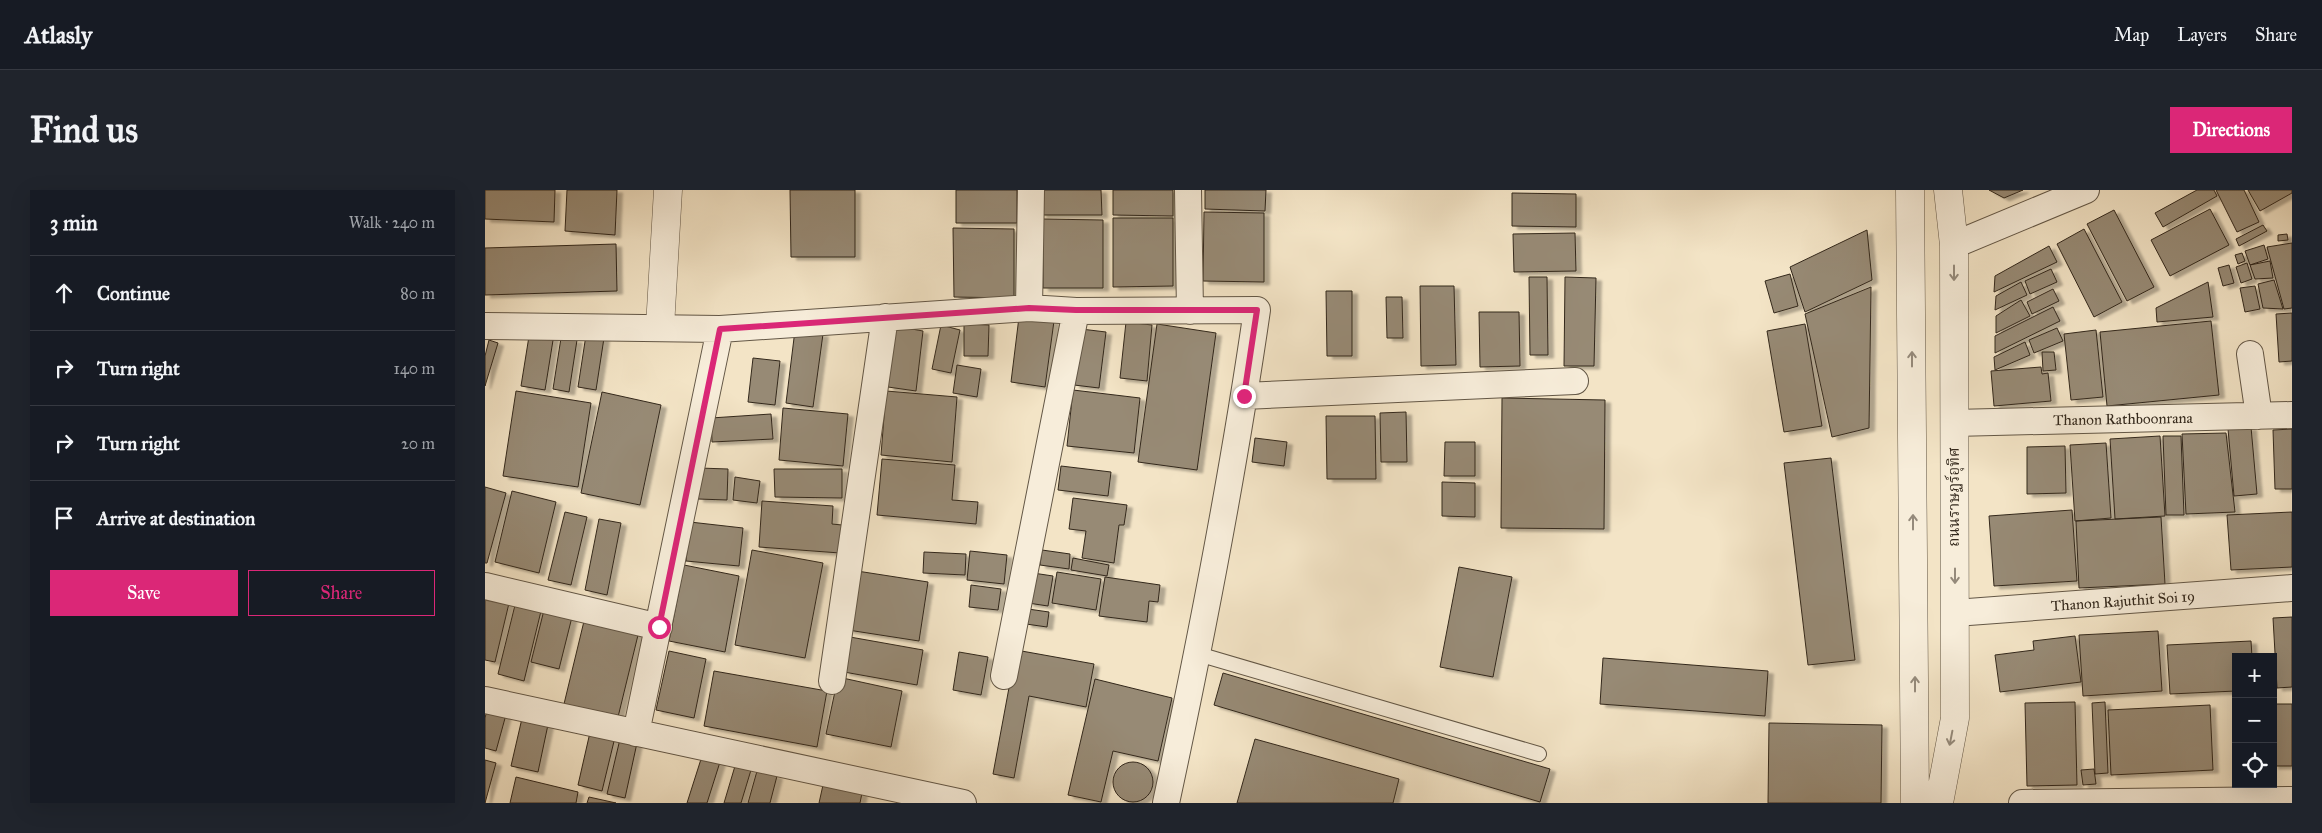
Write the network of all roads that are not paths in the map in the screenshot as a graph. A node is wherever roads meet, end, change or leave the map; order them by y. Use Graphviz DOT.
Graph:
graph roads {
  1 [pos="668,190"];
  2 [pos="1031,190"];
  3 [pos="1187,190"];
  4 [pos="1911,190"];
  5 [pos="1948,190"];
  6 [pos="2086,190"];
  7 [pos="1954,245"];
  8 [pos="1029,308"];
  9 [pos="1076,310"];
  10 [pos="1190,311"];
  11 [pos="885,317"];
  12 [pos="485,326"];
  13 [pos="660,327"];
  14 [pos="720,329"];
  15 [pos="2250,354"];
  16 [pos="1575,381"];
  17 [pos="1244,396"];
  18 [pos="2292,415"];
  19 [pos="2259,416"];
  20 [pos="1954,423"];
  21 [pos="485,586"];
  22 [pos="2292,588"];
  23 [pos="1955,613"];
  24 [pos="659,627"];
  25 [pos="1198,654"];
  26 [pos="1004,676"];
  27 [pos="833,681"];
  28 [pos="485,700"];
  29 [pos="636,733"];
  30 [pos="1539,754"];
  31 [pos="2292,800"];
  32 [pos="963,803"];
  33 [pos="1166,803"];
  34 [pos="1915,803"];
  35 [pos="1939,803"];
  36 [pos="2022,803"];
  1 -- 13 [label="street"];
  2 -- 8 [label="street"];
  3 -- 10 [label="street"];
  34 -- 4 [label="street, one-way"];
  5 -- 7 [label="street, ถนนราษฏร์อุทิศ"];
  6 -- 7 [label="street"];
  7 -- 20 [label="street, ถนนราษฏร์อุทิศ, one-way"];
  8 -- 9 [label="street"];
  8 -- 11 [label="street"];
  9 -- 10 [label="street"];
  9 -- 26 [label="street"];
  10 -- 17 [label="street"];
  11 -- 14 [label="street"];
  11 -- 27 [label="street"];
  12 -- 13 [label="street"];
  13 -- 14 [label="street"];
  14 -- 24 [label="street"];
  15 -- 19 [label="street"];
  16 -- 17 [label="street"];
  17 -- 25 [label="street"];
  18 -- 19 [label="street, Thanon Rathboonrana"];
  19 -- 20 [label="street, Thanon Rathboonrana"];
  20 -- 23 [label="street, ถนนราษฏร์อุทิศ, one-way"];
  21 -- 24 [label="street"];
  22 -- 23 [label="street, Thanon Rajuthit Soi 19"];
  23 -- 35 [label="street, ถนนราษฏร์อุทิศ, one-way"];
  24 -- 29 [label="street"];
  25 -- 30 [label="lane"];
  25 -- 33 [label="street"];
  28 -- 29 [label="street"];
  29 -- 32 [label="street"];
  31 -- 36 [label="street"];
}
